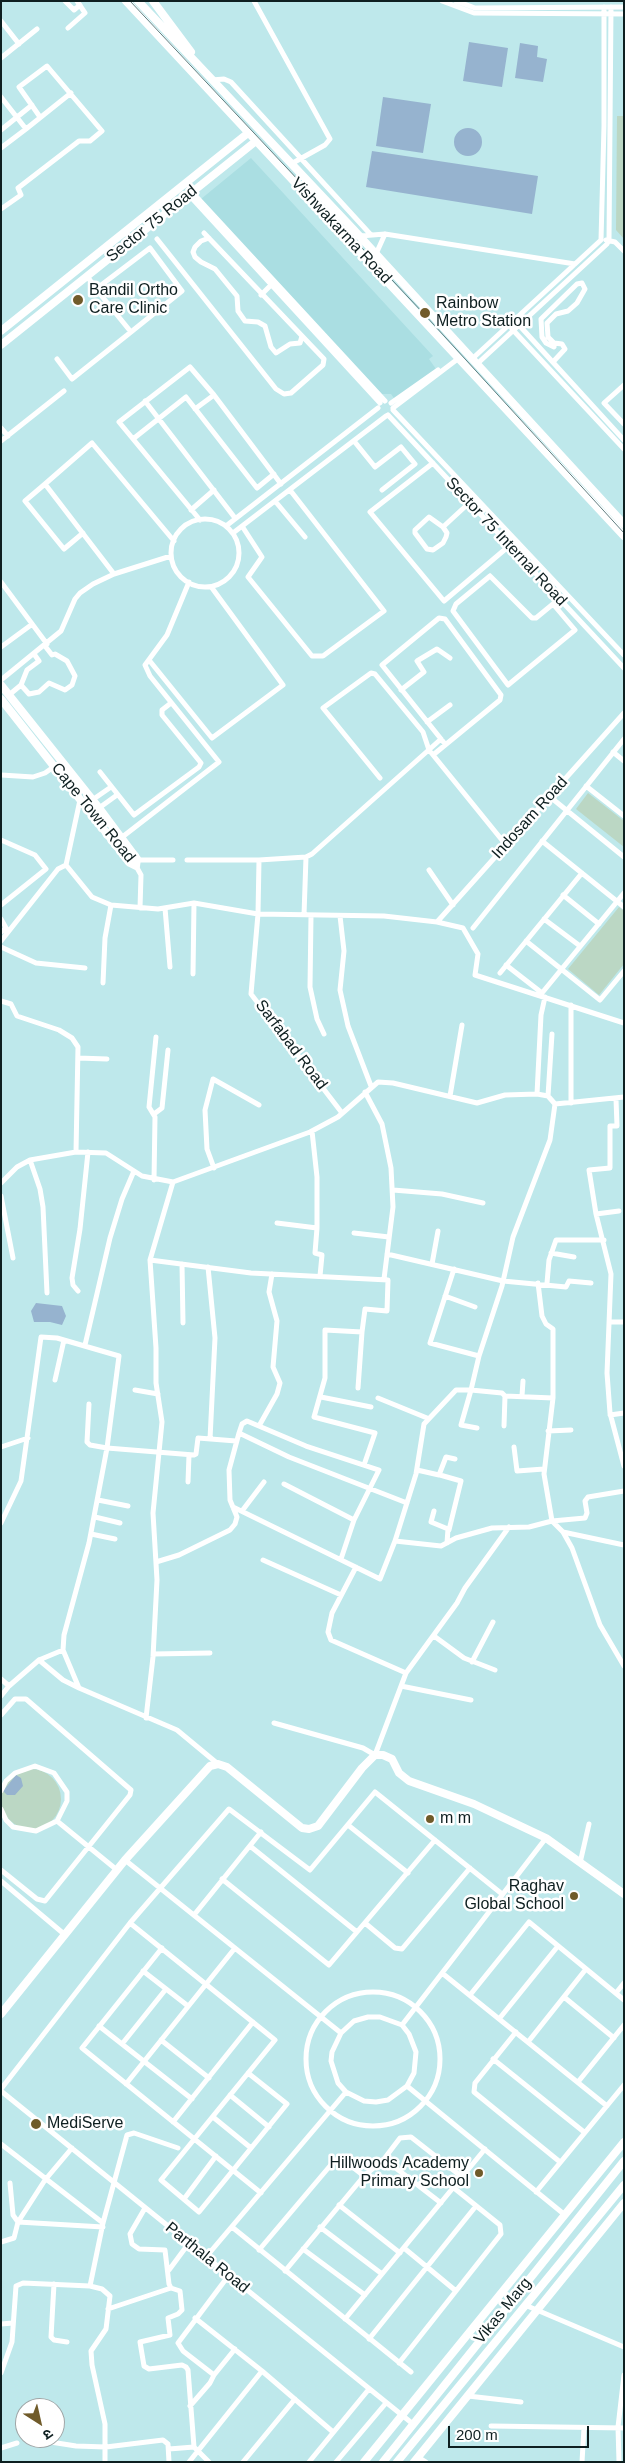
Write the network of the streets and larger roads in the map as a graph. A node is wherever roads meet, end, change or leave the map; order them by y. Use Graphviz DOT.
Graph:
graph roads {
  1 [pos="65,1"];
  2 [pos="126,1"];
  3 [pos="138,1"];
  4 [pos="153,1"];
  5 [pos="254,1"];
  6 [pos="442,1"];
  7 [pos="456,1"];
  8 [pos="78,3"];
  9 [pos="624,7"];
  10 [pos="604,11"];
  11 [pos="611,11"];
  12 [pos="624,14"];
  13 [pos="1,21"];
  14 [pos="68,28"];
  15 [pos="37,29"];
  16 [pos="19,44"];
  17 [pos="1,58"];
  18 [pos="201,69"];
  19 [pos="211,80"];
  20 [pos="71,93"];
  21 [pos="1,97"];
  22 [pos="32,105"];
  23 [pos="17,117"];
  24 [pos="40,117"];
  25 [pos="26,129"];
  26 [pos="1,130"];
  27 [pos="248,133"];
  28 [pos="256,141"];
  29 [pos="2,145"];
  30 [pos="234,145"];
  31 [pos="240,153"];
  32 [pos="302,158"];
  33 [pos="291,164"];
  34 [pos="190,193"];
  35 [pos="1,209"];
  36 [pos="349,210"];
  37 [pos="342,217"];
  38 [pos="204,233"];
  39 [pos="385,234"];
  40 [pos="371,235"];
  41 [pos="360,236"];
  42 [pos="209,238"];
  43 [pos="157,239"];
  44 [pos="601,240"];
  45 [pos="609,240"];
  46 [pos="624,251"];
  47 [pos="376,254"];
  48 [pos="575,264"];
  49 [pos="87,276"];
  50 [pos="271,286"];
  51 [pos="96,289"];
  52 [pos="261,295"];
  53 [pos="556,303"];
  54 [pos="562,312"];
  55 [pos="514,320"];
  56 [pos="509,325"];
  57 [pos="519,325"];
  58 [pos="513,330"];
  59 [pos="1,331"];
  60 [pos="131,332"];
  61 [pos="302,336"];
  62 [pos="1,345"];
  63 [pos="555,347"];
  64 [pos="561,354"];
  65 [pos="547,355"];
  66 [pos="458,357"];
  67 [pos="57,359"];
  68 [pos="475,361"];
  69 [pos="553,362"];
  70 [pos="624,384"];
  71 [pos="64,391"];
  72 [pos="214,395"];
  73 [pos="145,401"];
  74 [pos="381,404"];
  75 [pos="591,404"];
  76 [pos="393,407"];
  77 [pos="586,408"];
  78 [pos="195,409"];
  79 [pos="387,415"];
  80 [pos="159,419"];
  81 [pos="624,424"];
  82 [pos="1,428"];
  83 [pos="8,436"];
  84 [pos="133,439"];
  85 [pos="410,439"];
  86 [pos="624,440"];
  87 [pos="1,441"];
  88 [pos="354,441"];
  89 [pos="401,447"];
  90 [pos="624,450"];
  91 [pos="561,455"];
  92 [pos="555,462"];
  93 [pos="308,463"];
  94 [pos="433,463"];
  95 [pos="573,468"];
  96 [pos="314,471"];
  97 [pos="274,474"];
  98 [pos="568,475"];
  99 [pos="44,484"];
  100 [pos="281,484"];
  101 [pos="214,490"];
  102 [pos="290,490"];
  103 [pos="382,490"];
  104 [pos="276,501"];
  105 [pos="469,503"];
  106 [pos="192,510"];
  107 [pos="235,518"];
  108 [pos="200,520"];
  109 [pos="624,524"];
  110 [pos="226,526"];
  111 [pos="242,526"];
  112 [pos="443,527"];
  113 [pos="83,533"];
  114 [pos="233,533"];
  115 [pos="624,536"];
  116 [pos="305,537"];
  117 [pos="174,541"];
  118 [pos="510,546"];
  119 [pos="171,556"];
  120 [pos="114,574"];
  121 [pos="1,582"];
  122 [pos="190,582"];
  123 [pos="212,588"];
  124 [pos="559,599"];
  125 [pos="553,604"];
  126 [pos="32,625"];
  127 [pos="46,645"];
  128 [pos="1,646"];
  129 [pos="34,654"];
  130 [pos="624,655"];
  131 [pos="450,658"];
  132 [pos="148,660"];
  133 [pos="624,668"];
  134 [pos="1,680"];
  135 [pos="1,685"];
  136 [pos="21,685"];
  137 [pos="401,690"];
  138 [pos="9,695"];
  139 [pos="1,699"];
  140 [pos="171,703"];
  141 [pos="450,705"];
  142 [pos="624,713"];
  143 [pos="427,722"];
  144 [pos="624,739"];
  145 [pos="443,742"];
  146 [pos="613,752"];
  147 [pos="431,753"];
  148 [pos="624,761"];
  149 [pos="55,766"];
  150 [pos="100,772"];
  151 [pos="1,775"];
  152 [pos="380,778"];
  153 [pos="586,786"];
  154 [pos="111,787"];
  155 [pos="117,795"];
  156 [pos="549,796"];
  157 [pos="93,800"];
  158 [pos="83,802"];
  159 [pos="99,808"];
  160 [pos="566,810"];
  161 [pos="624,816"];
  162 [pos="120,838"];
  163 [pos="1,840"];
  164 [pos="542,841"];
  165 [pos="506,845"];
  166 [pos="306,857"];
  167 [pos="624,857"];
  168 [pos="173,860"];
  169 [pos="187,860"];
  170 [pos="259,860"];
  171 [pos="134,863"];
  172 [pos="66,865"];
  173 [pos="429,870"];
  174 [pos="582,873"];
  175 [pos="624,893"];
  176 [pos="563,895"];
  177 [pos="617,901"];
  178 [pos="194,903"];
  179 [pos="1,905"];
  180 [pos="111,905"];
  181 [pos="452,905"];
  182 [pos="624,907"];
  183 [pos="140,908"];
  184 [pos="165,908"];
  185 [pos="258,914"];
  186 [pos="304,915"];
  187 [pos="311,916"];
  188 [pos="340,916"];
  189 [pos="1,919"];
  190 [pos="544,919"];
  191 [pos="437,922"];
  192 [pos="598,924"];
  193 [pos="473,928"];
  194 [pos="1,932"];
  195 [pos="1,941"];
  196 [pos="526,941"];
  197 [pos="580,946"];
  198 [pos="1,947"];
  199 [pos="506,965"];
  200 [pos="170,967"];
  201 [pos="85,968"];
  202 [pos="561,969"];
  203 [pos="624,971"];
  204 [pos="500,972"];
  205 [pos="193,974"];
  206 [pos="103,983"];
  207 [pos="545,997"];
  208 [pos="1,1001"];
  209 [pos="571,1005"];
  210 [pos="624,1023"];
  211 [pos="462,1025"];
  212 [pos="324,1034"];
  213 [pos="552,1034"];
  214 [pos="156,1037"];
  215 [pos="168,1050"];
  216 [pos="78,1058"];
  217 [pos="107,1059"];
  218 [pos="371,1086"];
  219 [pos="365,1092"];
  220 [pos="537,1094"];
  221 [pos="450,1096"];
  222 [pos="548,1096"];
  223 [pos="624,1097"];
  224 [pos="616,1099"];
  225 [pos="571,1103"];
  226 [pos="259,1104"];
  227 [pos="555,1104"];
  228 [pos="342,1113"];
  229 [pos="154,1114"];
  230 [pos="312,1131"];
  231 [pos="76,1152"];
  232 [pos="88,1152"];
  233 [pos="30,1160"];
  234 [pos="214,1168"];
  235 [pos="134,1171"];
  236 [pos="154,1180"];
  237 [pos="173,1182"];
  238 [pos="1,1183"];
  239 [pos="393,1190"];
  240 [pos="1,1196"];
  241 [pos="483,1203"];
  242 [pos="619,1212"];
  243 [pos="596,1214"];
  244 [pos="277,1223"];
  245 [pos="317,1228"];
  246 [pos="438,1231"];
  247 [pos="354,1233"];
  248 [pos="389,1237"];
  249 [pos="604,1240"];
  250 [pos="551,1253"];
  251 [pos="387,1254"];
  252 [pos="574,1257"];
  253 [pos="13,1258"];
  254 [pos="150,1260"];
  255 [pos="182,1264"];
  256 [pos="432,1264"];
  257 [pos="208,1267"];
  258 [pos="454,1269"];
  259 [pos="272,1274"];
  260 [pos="320,1276"];
  261 [pos="384,1279"];
  262 [pos="503,1281"];
  263 [pos="538,1283"];
  264 [pos="546,1283"];
  265 [pos="591,1283"];
  266 [pos="78,1291"];
  267 [pos="48,1293"];
  268 [pos="445,1296"];
  269 [pos="475,1307"];
  270 [pos="611,1322"];
  271 [pos="624,1322"];
  272 [pos="183,1323"];
  273 [pos="362,1332"];
  274 [pos="64,1340"];
  275 [pos="85,1346"];
  276 [pos="479,1356"];
  277 [pos="56,1380"];
  278 [pos="523,1381"];
  279 [pos="358,1388"];
  280 [pos="135,1390"];
  281 [pos="471,1390"];
  282 [pos="158,1394"];
  283 [pos="505,1396"];
  284 [pos="522,1396"];
  285 [pos="321,1397"];
  286 [pos="378,1398"];
  287 [pos="553,1398"];
  288 [pos="89,1404"];
  289 [pos="371,1407"];
  290 [pos="624,1413"];
  291 [pos="610,1415"];
  292 [pos="427,1418"];
  293 [pos="259,1426"];
  294 [pos="504,1426"];
  295 [pos="477,1428"];
  296 [pos="571,1430"];
  297 [pos="548,1431"];
  298 [pos="239,1433"];
  299 [pos="28,1438"];
  300 [pos="210,1439"];
  301 [pos="624,1440"];
  302 [pos="236,1441"];
  303 [pos="617,1441"];
  304 [pos="1,1447"];
  305 [pos="514,1447"];
  306 [pos="107,1448"];
  307 [pos="158,1454"];
  308 [pos="189,1455"];
  309 [pos="455,1458"];
  310 [pos="364,1464"];
  311 [pos="624,1466"];
  312 [pos="544,1469"];
  313 [pos="417,1470"];
  314 [pos="440,1475"];
  315 [pos="188,1482"];
  316 [pos="264,1482"];
  317 [pos="284,1484"];
  318 [pos="370,1489"];
  319 [pos="624,1491"];
  320 [pos="98,1500"];
  321 [pos="407,1503"];
  322 [pos="128,1506"];
  323 [pos="233,1507"];
  324 [pos="242,1511"];
  325 [pos="434,1511"];
  326 [pos="95,1517"];
  327 [pos="354,1520"];
  328 [pos="552,1521"];
  329 [pos="1,1523"];
  330 [pos="120,1523"];
  331 [pos="508,1527"];
  332 [pos="449,1530"];
  333 [pos="563,1532"];
  334 [pos="91,1534"];
  335 [pos="115,1539"];
  336 [pos="395,1541"];
  337 [pos="447,1544"];
  338 [pos="624,1545"];
  339 [pos="341,1559"];
  340 [pos="263,1560"];
  341 [pos="156,1562"];
  342 [pos="356,1567"];
  343 [pos="341,1595"];
  344 [pos="493,1622"];
  345 [pos="434,1636"];
  346 [pos="63,1650"];
  347 [pos="210,1653"];
  348 [pos="153,1654"];
  349 [pos="39,1660"];
  350 [pos="472,1662"];
  351 [pos="624,1666"];
  352 [pos="495,1670"];
  353 [pos="406,1673"];
  354 [pos="1,1679"];
  355 [pos="9,1686"];
  356 [pos="401,1686"];
  357 [pos="79,1688"];
  358 [pos="1,1696"];
  359 [pos="471,1700"];
  360 [pos="1,1715"];
  361 [pos="146,1718"];
  362 [pos="274,1724"];
  363 [pos="375,1755"];
  364 [pos="218,1764"];
  365 [pos="1,1791"];
  366 [pos="1,1810"];
  367 [pos="57,1821"];
  368 [pos="588,1824"];
  369 [pos="348,1825"];
  370 [pos="262,1832"];
  371 [pos="546,1838"];
  372 [pos="435,1840"];
  373 [pos="250,1846"];
  374 [pos="88,1848"];
  375 [pos="125,1860"];
  376 [pos="580,1863"];
  377 [pos="470,1868"];
  378 [pos="1,1870"];
  379 [pos="117,1870"];
  380 [pos="408,1872"];
  381 [pos="222,1880"];
  382 [pos="1,1881"];
  383 [pos="161,1889"];
  384 [pos="502,1894"];
  385 [pos="624,1894"];
  386 [pos="194,1914"];
  387 [pos="130,1922"];
  388 [pos="365,1923"];
  389 [pos="357,1932"];
  390 [pos="64,1934"];
  391 [pos="558,1946"];
  392 [pos="162,1948"];
  393 [pos="235,1948"];
  394 [pos="586,1969"];
  395 [pos="143,1972"];
  396 [pos="442,1973"];
  397 [pos="624,1983"];
  398 [pos="206,1984"];
  399 [pos="166,1989"];
  400 [pos="616,1993"];
  401 [pos="470,1996"];
  402 [pos="564,1996"];
  403 [pos="624,2000"];
  404 [pos="188,2006"];
  405 [pos="416,2006"];
  406 [pos="1,2014"];
  407 [pos="321,2017"];
  408 [pos="499,2019"];
  409 [pos="253,2022"];
  410 [pos="402,2025"];
  411 [pos="99,2026"];
  412 [pos="624,2026"];
  413 [pos="516,2032"];
  414 [pos="341,2033"];
  415 [pos="614,2038"];
  416 [pos="161,2040"];
  417 [pos="528,2042"];
  418 [pos="122,2044"];
  419 [pos="493,2059"];
  420 [pos="144,2061"];
  421 [pos="248,2073"];
  422 [pos="208,2078"];
  423 [pos="578,2082"];
  424 [pos="126,2084"];
  425 [pos="624,2085"];
  426 [pos="407,2086"];
  427 [pos="1,2090"];
  428 [pos="346,2092"];
  429 [pos="230,2095"];
  430 [pos="192,2099"];
  431 [pos="425,2100"];
  432 [pos="607,2106"];
  433 [pos="330,2111"];
  434 [pos="213,2117"];
  435 [pos="173,2122"];
  436 [pos="269,2127"];
  437 [pos="584,2132"];
  438 [pos="194,2139"];
  439 [pos="624,2142"];
  440 [pos="1,2144"];
  441 [pos="72,2148"];
  442 [pos="178,2148"];
  443 [pos="251,2148"];
  444 [pos="485,2150"];
  445 [pos="216,2156"];
  446 [pos="384,2159"];
  447 [pos="624,2161"];
  448 [pos="560,2162"];
  449 [pos="233,2170"];
  450 [pos="364,2176"];
  451 [pos="462,2177"];
  452 [pos="45,2180"];
  453 [pos="10,2183"];
  454 [pos="115,2183"];
  455 [pos="624,2186"];
  456 [pos="454,2188"];
  457 [pos="536,2192"];
  458 [pos="261,2193"];
  459 [pos="184,2199"];
  460 [pos="441,2203"];
  461 [pos="624,2203"];
  462 [pos="339,2205"];
  463 [pos="476,2206"];
  464 [pos="145,2208"];
  465 [pos="565,2215"];
  466 [pos="18,2222"];
  467 [pos="103,2225"];
  468 [pos="232,2228"];
  469 [pos="320,2228"];
  470 [pos="1,2242"];
  471 [pos="188,2243"];
  472 [pos="404,2248"];
  473 [pos="303,2249"];
  474 [pos="259,2250"];
  475 [pos="400,2253"];
  476 [pos="206,2257"];
  477 [pos="427,2267"];
  478 [pos="168,2270"];
  479 [pos="286,2271"];
  480 [pos="382,2274"];
  481 [pos="229,2276"];
  482 [pos="54,2284"];
  483 [pos="90,2286"];
  484 [pos="172,2288"];
  485 [pos="456,2291"];
  486 [pos="365,2296"];
  487 [pos="525,2306"];
  488 [pos="108,2309"];
  489 [pos="536,2310"];
  490 [pos="194,2318"];
  491 [pos="345,2319"];
  492 [pos="13,2323"];
  493 [pos="1,2324"];
  494 [pos="170,2335"];
  495 [pos="369,2339"];
  496 [pos="68,2342"];
  497 [pos="178,2342"];
  498 [pos="624,2347"];
  499 [pos="234,2349"];
  500 [pos="187,2353"];
  501 [pos="399,2363"];
  502 [pos="188,2370"];
  503 [pos="262,2371"];
  504 [pos="411,2372"];
  505 [pos="1,2373"];
  506 [pos="214,2375"];
  507 [pos="624,2375"];
  508 [pos="369,2389"];
  509 [pos="468,2396"];
  510 [pos="295,2399"];
  511 [pos="386,2402"];
  512 [pos="520,2402"];
  513 [pos="190,2406"];
  514 [pos="402,2415"];
  515 [pos="413,2424"];
  516 [pos="491,2426"];
  517 [pos="584,2428"];
  518 [pos="621,2428"];
  519 [pos="333,2432"];
  520 [pos="15,2444"];
  521 [pos="65,2444"];
  522 [pos="106,2447"];
  523 [pos="1,2448"];
  524 [pos="169,2449"];
  525 [pos="196,2449"];
  526 [pos="416,2460"];
  527 [pos="105,2462"];
  528 [pos="170,2462"];
  529 [pos="189,2462"];
  530 [pos="210,2462"];
  531 [pos="243,2462"];
  532 [pos="308,2462"];
  533 [pos="336,2462"];
  534 [pos="364,2462"];
  535 [pos="383,2462"];
  536 [pos="397,2462"];
  537 [pos="426,2462"];
  538 [pos="582,2462"];
  539 [pos="620,2462"];
  1 -- 8 [label="street"];
  2 -- 27 [label="street, Vishwakarma Road"];
  3 -- 18 [label="street, Vishwakarma Road"];
  4 -- 18 [label="street"];
  5 -- 32 [label="street"];
  6 -- 10 [label="street"];
  7 -- 10 [label="street"];
  8 -- 14 [label="street"];
  9 -- 11 [label="street"];
  10 -- 11 [label="street"];
  10 -- 44 [label="street"];
  11 -- 12 [label="street"];
  11 -- 45 [label="street"];
  13 -- 16 [label="street"];
  15 -- 16 [label="street"];
  16 -- 17 [label="street"];
  18 -- 19 [label="street, Vishwakarma Road"];
  19 -- 32 [label="street"];
  19 -- 33 [label="street, Vishwakarma Road"];
  20 -- 22 [label="street"];
  20 -- 24 [label="street"];
  20 -- 35 [label="street"];
  21 -- 23 [label="street"];
  22 -- 23 [label="street"];
  22 -- 24 [label="street"];
  23 -- 25 [label="street"];
  23 -- 26 [label="street"];
  24 -- 25 [label="street"];
  25 -- 29 [label="street"];
  27 -- 28 [label="street, Vishwakarma Road"];
  27 -- 30 [label="street, Sector 75 Road"];
  28 -- 31 [label="street, Sector 75 Road"];
  28 -- 66 [label="street, Vishwakarma Road"];
  30 -- 31 [label="street"];
  30 -- 59 [label="street, Sector 75 Road"];
  31 -- 34 [label="street, Sector 75 Road"];
  32 -- 33 [label="street"];
  32 -- 36 [label="street"];
  33 -- 37 [label="street, Vishwakarma Road"];
  34 -- 49 [label="street, Sector 75 Road"];
  34 -- 50 [label="street"];
  34 -- 74 [label="street"];
  36 -- 37 [label="street"];
  36 -- 40 [label="street"];
  37 -- 41 [label="street, Vishwakarma Road"];
  38 -- 42 [label="street"];
  39 -- 40 [label="street"];
  39 -- 47 [label="street"];
  39 -- 48 [label="street"];
  40 -- 41 [label="street"];
  41 -- 47 [label="street, Vishwakarma Road"];
  42 -- 52 [label="street"];
  42 -- 61 [label="street"];
  43 -- 61 [label="street"];
  44 -- 45 [label="street"];
  44 -- 48 [label="street"];
  45 -- 46 [label="street"];
  45 -- 57 [label="street"];
  47 -- 68 [label="street, Vishwakarma Road"];
  48 -- 55 [label="street"];
  49 -- 51 [label="street"];
  49 -- 62 [label="street, Sector 75 Road"];
  50 -- 52 [label="street"];
  50 -- 74 [label="street"];
  51 -- 60 [label="street"];
  51 -- 60 [label="street"];
  52 -- 61 [label="street"];
  53 -- 54 [label="street"];
  53 -- 54 [label="street"];
  53 -- 63 [label="street"];
  54 -- 63 [label="street"];
  55 -- 56 [label="street"];
  55 -- 57 [label="street"];
  56 -- 58 [label="street"];
  56 -- 68 [label="street"];
  57 -- 58 [label="street"];
  57 -- 65 [label="street"];
  58 -- 68 [label="street"];
  58 -- 77 [label="street"];
  60 -- 67 [label="street"];
  63 -- 64 [label="street"];
  63 -- 64 [label="street"];
  63 -- 65 [label="street"];
  64 -- 69 [label="street"];
  65 -- 69 [label="street"];
  66 -- 76 [label="street"];
  66 -- 92 [label="street, Vishwakarma Road"];
  68 -- 91 [label="street, Vishwakarma Road"];
  69 -- 75 [label="street"];
  70 -- 81 [label="street"];
  71 -- 83 [label="street"];
  72 -- 73 [label="street"];
  72 -- 78 [label="street"];
  72 -- 97 [label="street"];
  73 -- 80 [label="street"];
  73 -- 84 [label="street"];
  74 -- 76 [label="street"];
  74 -- 79 [label="street, Sector 75 Internal Road"];
  74 -- 93 [label="street"];
  75 -- 77 [label="street"];
  75 -- 86 [label="street"];
  76 -- 79 [label="street"];
  76 -- 130 [label="street, Sector 75 Internal Road"];
  77 -- 90 [label="street"];
  78 -- 80 [label="street"];
  78 -- 97 [label="street"];
  79 -- 85 [label="street, Sector 75 Internal Road"];
  79 -- 88 [label="street"];
  80 -- 84 [label="street"];
  80 -- 101 [label="street"];
  82 -- 83 [label="street"];
  83 -- 87 [label="street"];
  84 -- 106 [label="street"];
  85 -- 89 [label="street"];
  85 -- 94 [label="street, Sector 75 Internal Road"];
  88 -- 89 [label="street"];
  88 -- 96 [label="street"];
  89 -- 103 [label="street"];
  91 -- 92 [label="street"];
  91 -- 95 [label="street, Vishwakarma Road"];
  92 -- 98 [label="street, Vishwakarma Road"];
  93 -- 96 [label="street"];
  93 -- 100 [label="street"];
  94 -- 105 [label="street, Sector 75 Internal Road"];
  94 -- 118 [label="street"];
  95 -- 98 [label="street"];
  95 -- 109 [label="street, Vishwakarma Road"];
  96 -- 102 [label="street"];
  97 -- 100 [label="street"];
  98 -- 115 [label="street, Vishwakarma Road"];
  99 -- 113 [label="street"];
  99 -- 113 [label="street"];
  99 -- 117 [label="street"];
  100 -- 107 [label="street"];
  101 -- 106 [label="street"];
  101 -- 107 [label="street"];
  102 -- 104 [label="street"];
  102 -- 111 [label="street"];
  104 -- 111 [label="street"];
  104 -- 116 [label="street"];
  105 -- 112 [label="street"];
  105 -- 118 [label="street, Sector 75 Internal Road"];
  106 -- 108 [label="street"];
  107 -- 110 [label="street"];
  108 -- 110 [label="street"];
  108 -- 117 [label="street"];
  110 -- 114 [label="street"];
  111 -- 114 [label="street"];
  112 -- 112 [label="street"];
  113 -- 120 [label="street"];
  114 -- 123 [label="street"];
  117 -- 119 [label="street"];
  118 -- 124 [label="street, Sector 75 Internal Road"];
  119 -- 120 [label="street"];
  119 -- 122 [label="street"];
  120 -- 127 [label="street"];
  121 -- 126 [label="street"];
  122 -- 123 [label="street"];
  122 -- 132 [label="street"];
  123 -- 132 [label="street"];
  124 -- 125 [label="street"];
  124 -- 133 [label="street, Sector 75 Internal Road"];
  125 -- 125 [label="street"];
  126 -- 127 [label="street"];
  126 -- 128 [label="street"];
  127 -- 129 [label="street"];
  127 -- 136 [label="street"];
  129 -- 134 [label="street"];
  129 -- 136 [label="street"];
  131 -- 137 [label="street"];
  132 -- 140 [label="street"];
  135 -- 138 [label="street, Cape Town Road"];
  136 -- 138 [label="street"];
  137 -- 143 [label="street"];
  137 -- 145 [label="street"];
  138 -- 157 [label="street, Cape Town Road"];
  139 -- 149 [label="street, Cape Town Road"];
  140 -- 155 [label="street"];
  140 -- 162 [label="street"];
  141 -- 143 [label="street"];
  142 -- 156 [label="street, Indosam Road"];
  143 -- 145 [label="street"];
  144 -- 146 [label="street"];
  145 -- 147 [label="street"];
  146 -- 148 [label="street"];
  146 -- 153 [label="street"];
  147 -- 152 [label="street"];
  147 -- 165 [label="street"];
  147 -- 166 [label="street"];
  149 -- 151 [label="street"];
  149 -- 158 [label="street, Cape Town Road"];
  150 -- 154 [label="street"];
  153 -- 160 [label="street"];
  153 -- 161 [label="street"];
  154 -- 155 [label="street"];
  154 -- 157 [label="street"];
  155 -- 159 [label="street"];
  156 -- 160 [label="street"];
  156 -- 165 [label="street, Indosam Road"];
  157 -- 158 [label="street"];
  157 -- 159 [label="street, Cape Town Road"];
  158 -- 171 [label="street, Cape Town Road"];
  158 -- 172 [label="street"];
  159 -- 162 [label="street, Cape Town Road"];
  160 -- 164 [label="street"];
  160 -- 167 [label="street"];
  162 -- 171 [label="street, Cape Town Road"];
  163 -- 179 [label="street"];
  164 -- 174 [label="street"];
  164 -- 193 [label="street"];
  165 -- 181 [label="street, Indosam Road"];
  166 -- 170 [label="street"];
  166 -- 186 [label="street"];
  168 -- 171 [label="street"];
  169 -- 170 [label="street"];
  170 -- 185 [label="street, Sarfabad Road"];
  171 -- 183 [label="street"];
  172 -- 180 [label="street"];
  172 -- 195 [label="street"];
  173 -- 181 [label="street"];
  174 -- 176 [label="street"];
  174 -- 177 [label="street"];
  175 -- 177 [label="street"];
  176 -- 190 [label="street"];
  176 -- 192 [label="street"];
  177 -- 182 [label="street"];
  177 -- 192 [label="street"];
  178 -- 184 [label="street"];
  178 -- 185 [label="street"];
  178 -- 205 [label="street"];
  180 -- 183 [label="street"];
  180 -- 206 [label="street"];
  181 -- 191 [label="street, Indosam Road"];
  183 -- 184 [label="street"];
  184 -- 200 [label="street"];
  185 -- 186 [label="street"];
  185 -- 228 [label="street, Sarfabad Road"];
  186 -- 187 [label="street"];
  187 -- 188 [label="street"];
  187 -- 212 [label="street"];
  188 -- 191 [label="street"];
  188 -- 218 [label="street"];
  189 -- 194 [label="street"];
  190 -- 196 [label="street"];
  190 -- 197 [label="street"];
  191 -- 207 [label="street"];
  192 -- 197 [label="street"];
  196 -- 199 [label="street"];
  196 -- 202 [label="street"];
  197 -- 202 [label="street"];
  198 -- 201 [label="street"];
  199 -- 202 [label="street"];
  199 -- 204 [label="street"];
  202 -- 203 [label="street"];
  207 -- 209 [label="street"];
  207 -- 220 [label="street"];
  208 -- 216 [label="street"];
  209 -- 210 [label="street"];
  209 -- 225 [label="street"];
  211 -- 221 [label="street"];
  213 -- 222 [label="street"];
  214 -- 229 [label="street"];
  215 -- 229 [label="street"];
  216 -- 217 [label="street"];
  216 -- 231 [label="street"];
  218 -- 219 [label="street"];
  218 -- 221 [label="street"];
  219 -- 228 [label="street"];
  219 -- 239 [label="street"];
  220 -- 221 [label="street"];
  220 -- 222 [label="street"];
  222 -- 227 [label="street"];
  223 -- 224 [label="street"];
  224 -- 225 [label="street"];
  224 -- 243 [label="street"];
  225 -- 227 [label="street"];
  226 -- 234 [label="street"];
  227 -- 262 [label="street"];
  228 -- 230 [label="street"];
  229 -- 236 [label="street"];
  230 -- 234 [label="street"];
  230 -- 245 [label="street"];
  231 -- 232 [label="street"];
  231 -- 233 [label="street"];
  232 -- 235 [label="street"];
  232 -- 266 [label="street"];
  233 -- 238 [label="street"];
  233 -- 267 [label="street"];
  234 -- 237 [label="street"];
  235 -- 236 [label="street"];
  235 -- 275 [label="street"];
  236 -- 237 [label="street"];
  237 -- 254 [label="street"];
  239 -- 241 [label="street"];
  239 -- 248 [label="street"];
  240 -- 253 [label="street"];
  242 -- 243 [label="street"];
  243 -- 249 [label="street"];
  244 -- 245 [label="street"];
  245 -- 260 [label="street"];
  246 -- 256 [label="street"];
  247 -- 248 [label="street"];
  248 -- 251 [label="street"];
  249 -- 250 [label="street"];
  249 -- 270 [label="street"];
  250 -- 252 [label="street"];
  250 -- 264 [label="street"];
  251 -- 256 [label="street"];
  251 -- 261 [label="street"];
  254 -- 255 [label="street"];
  254 -- 282 [label="street"];
  255 -- 257 [label="street"];
  255 -- 272 [label="street"];
  256 -- 258 [label="street"];
  257 -- 259 [label="street"];
  257 -- 300 [label="street"];
  258 -- 262 [label="street"];
  258 -- 268 [label="street"];
  259 -- 260 [label="street"];
  259 -- 293 [label="street"];
  260 -- 261 [label="street"];
  261 -- 273 [label="street"];
  262 -- 263 [label="street"];
  262 -- 276 [label="street"];
  263 -- 264 [label="street"];
  263 -- 287 [label="street"];
  264 -- 265 [label="street"];
  268 -- 269 [label="street"];
  268 -- 276 [label="street"];
  270 -- 271 [label="street"];
  270 -- 291 [label="street"];
  273 -- 279 [label="street"];
  273 -- 285 [label="street"];
  274 -- 275 [label="street"];
  274 -- 277 [label="street"];
  274 -- 299 [label="street"];
  275 -- 306 [label="street"];
  276 -- 281 [label="street"];
  278 -- 284 [label="street"];
  280 -- 282 [label="street"];
  281 -- 283 [label="street"];
  281 -- 292 [label="street"];
  281 -- 295 [label="street"];
  282 -- 307 [label="street"];
  283 -- 284 [label="street"];
  283 -- 294 [label="street"];
  284 -- 287 [label="street"];
  285 -- 289 [label="street"];
  285 -- 310 [label="street"];
  286 -- 292 [label="street"];
  287 -- 297 [label="street"];
  288 -- 306 [label="street"];
  290 -- 291 [label="street"];
  291 -- 303 [label="street"];
  292 -- 313 [label="street"];
  293 -- 298 [label="street"];
  293 -- 310 [label="street"];
  296 -- 297 [label="street"];
  297 -- 312 [label="street"];
  298 -- 302 [label="street"];
  298 -- 318 [label="street"];
  299 -- 304 [label="street"];
  299 -- 329 [label="street"];
  300 -- 302 [label="street"];
  300 -- 308 [label="street"];
  301 -- 303 [label="street"];
  302 -- 323 [label="street"];
  303 -- 311 [label="street"];
  305 -- 312 [label="street"];
  306 -- 307 [label="street"];
  306 -- 320 [label="street"];
  307 -- 308 [label="street"];
  307 -- 341 [label="street"];
  308 -- 315 [label="street"];
  309 -- 314 [label="street"];
  310 -- 318 [label="street"];
  312 -- 328 [label="street"];
  313 -- 314 [label="street"];
  313 -- 321 [label="street"];
  314 -- 332 [label="street"];
  316 -- 324 [label="street"];
  317 -- 327 [label="street"];
  318 -- 321 [label="street"];
  318 -- 327 [label="street"];
  319 -- 328 [label="street"];
  320 -- 322 [label="street"];
  320 -- 326 [label="street"];
  321 -- 336 [label="street"];
  323 -- 324 [label="street"];
  323 -- 341 [label="street"];
  324 -- 339 [label="street"];
  325 -- 332 [label="street"];
  326 -- 330 [label="street"];
  326 -- 334 [label="street"];
  327 -- 339 [label="street"];
  328 -- 331 [label="street"];
  328 -- 333 [label="street"];
  331 -- 337 [label="street"];
  331 -- 345 [label="street"];
  332 -- 337 [label="street"];
  333 -- 338 [label="street"];
  333 -- 351 [label="street"];
  334 -- 335 [label="street"];
  334 -- 346 [label="street"];
  336 -- 337 [label="street"];
  336 -- 342 [label="street"];
  339 -- 342 [label="street"];
  340 -- 343 [label="street"];
  341 -- 348 [label="street"];
  342 -- 343 [label="street"];
  343 -- 353 [label="street"];
  344 -- 350 [label="street"];
  345 -- 350 [label="street"];
  345 -- 353 [label="street"];
  346 -- 349 [label="street"];
  346 -- 357 [label="street"];
  347 -- 348 [label="street"];
  348 -- 361 [label="street"];
  349 -- 355 [label="street"];
  349 -- 357 [label="street"];
  350 -- 352 [label="street"];
  353 -- 356 [label="street"];
  354 -- 355 [label="street"];
  355 -- 358 [label="street"];
  356 -- 359 [label="street"];
  356 -- 363 [label="street"];
  357 -- 361 [label="street"];
  360 -- 374 [label="street"];
  361 -- 364 [label="street"];
  362 -- 363 [label="street"];
  363 -- 364 [label="street"];
  363 -- 371 [label="street"];
  364 -- 375 [label="street"];
  365 -- 367 [label="street"];
  366 -- 367 [label="street"];
  367 -- 374 [label="street"];
  368 -- 376 [label="street"];
  369 -- 370 [label="street"];
  369 -- 372 [label="street"];
  369 -- 380 [label="street"];
  370 -- 373 [label="street"];
  370 -- 383 [label="street"];
  371 -- 376 [label="street"];
  371 -- 384 [label="street"];
  372 -- 377 [label="street"];
  372 -- 380 [label="street"];
  373 -- 381 [label="street"];
  373 -- 389 [label="street"];
  374 -- 378 [label="street"];
  374 -- 379 [label="street"];
  375 -- 379 [label="street"];
  375 -- 383 [label="street"];
  376 -- 385 [label="street"];
  377 -- 384 [label="street"];
  377 -- 388 [label="street"];
  379 -- 390 [label="street"];
  380 -- 388 [label="street"];
  381 -- 386 [label="street"];
  381 -- 389 [label="street"];
  382 -- 390 [label="street"];
  383 -- 386 [label="street"];
  383 -- 387 [label="street"];
  384 -- 396 [label="street"];
  386 -- 393 [label="street"];
  387 -- 392 [label="street"];
  387 -- 427 [label="street"];
  388 -- 389 [label="street"];
  390 -- 406 [label="street"];
  391 -- 394 [label="street"];
  391 -- 401 [label="street"];
  391 -- 408 [label="street"];
  392 -- 395 [label="street"];
  392 -- 398 [label="street"];
  393 -- 398 [label="street"];
  393 -- 407 [label="street"];
  394 -- 400 [label="street"];
  394 -- 402 [label="street"];
  395 -- 399 [label="street"];
  395 -- 411 [label="street"];
  396 -- 401 [label="street"];
  396 -- 405 [label="street"];
  397 -- 400 [label="street"];
  398 -- 404 [label="street"];
  398 -- 409 [label="street"];
  399 -- 404 [label="street"];
  399 -- 418 [label="street"];
  400 -- 403 [label="street"];
  401 -- 408 [label="street"];
  402 -- 415 [label="street"];
  402 -- 417 [label="street"];
  404 -- 416 [label="street"];
  405 -- 407 [label="street"];
  405 -- 410 [label="street"];
  405 -- 431 [label="street"];
  407 -- 414 [label="street"];
  407 -- 433 [label="street"];
  408 -- 413 [label="street"];
  409 -- 421 [label="street"];
  409 -- 422 [label="street"];
  410 -- 414 [label="street"];
  410 -- 426 [label="street"];
  411 -- 418 [label="street"];
  411 -- 424 [label="street"];
  412 -- 415 [label="street"];
  413 -- 417 [label="street"];
  413 -- 419 [label="street"];
  414 -- 428 [label="street"];
  415 -- 423 [label="street"];
  416 -- 420 [label="street"];
  416 -- 422 [label="street"];
  417 -- 423 [label="street"];
  418 -- 420 [label="street"];
  419 -- 437 [label="street"];
  419 -- 448 [label="street"];
  420 -- 424 [label="street"];
  420 -- 430 [label="street"];
  421 -- 429 [label="street"];
  421 -- 436 [label="street"];
  422 -- 430 [label="street"];
  423 -- 432 [label="street"];
  424 -- 435 [label="street"];
  425 -- 432 [label="street"];
  426 -- 428 [label="street"];
  426 -- 431 [label="street"];
  427 -- 441 [label="street, Parthala Road"];
  428 -- 433 [label="street"];
  429 -- 434 [label="street"];
  429 -- 436 [label="street"];
  430 -- 435 [label="street"];
  431 -- 433 [label="street"];
  431 -- 444 [label="street"];
  432 -- 437 [label="street"];
  433 -- 458 [label="street"];
  434 -- 438 [label="street"];
  434 -- 443 [label="street"];
  435 -- 438 [label="street"];
  436 -- 443 [label="street"];
  437 -- 448 [label="street"];
  438 -- 445 [label="street"];
  438 -- 459 [label="street"];
  439 -- 465 [label="street"];
  440 -- 452 [label="street"];
  441 -- 452 [label="street"];
  441 -- 454 [label="street, Parthala Road"];
  442 -- 454 [label="street"];
  443 -- 449 [label="street"];
  444 -- 451 [label="street"];
  444 -- 457 [label="street"];
  445 -- 449 [label="street"];
  445 -- 459 [label="street"];
  446 -- 450 [label="street"];
  446 -- 451 [label="street"];
  446 -- 460 [label="street"];
  447 -- 515 [label="street, Vikas Marg"];
  448 -- 457 [label="street"];
  449 -- 458 [label="street"];
  449 -- 459 [label="street"];
  450 -- 462 [label="street"];
  450 -- 474 [label="street"];
  451 -- 456 [label="street"];
  452 -- 466 [label="street"];
  452 -- 467 [label="street"];
  453 -- 466 [label="street"];
  454 -- 464 [label="street, Parthala Road"];
  454 -- 467 [label="street"];
  455 -- 487 [label="street, Vikas Marg"];
  456 -- 460 [label="street"];
  456 -- 463 [label="street"];
  457 -- 465 [label="street"];
  458 -- 468 [label="street"];
  460 -- 472 [label="street"];
  461 -- 489 [label="street"];
  462 -- 469 [label="street"];
  462 -- 475 [label="street"];
  463 -- 477 [label="street"];
  463 -- 485 [label="street"];
  464 -- 471 [label="street, Parthala Road"];
  464 -- 478 [label="street"];
  465 -- 514 [label="street"];
  466 -- 467 [label="street"];
  466 -- 470 [label="street"];
  467 -- 483 [label="street"];
  468 -- 474 [label="street"];
  468 -- 476 [label="street"];
  469 -- 473 [label="street"];
  469 -- 480 [label="street"];
  471 -- 476 [label="street, Parthala Road"];
  471 -- 478 [label="street"];
  472 -- 475 [label="street"];
  472 -- 477 [label="street"];
  473 -- 479 [label="street"];
  473 -- 486 [label="street"];
  474 -- 479 [label="street"];
  475 -- 480 [label="street"];
  476 -- 481 [label="street, Parthala Road"];
  477 -- 485 [label="street"];
  477 -- 495 [label="street"];
  478 -- 484 [label="street"];
  479 -- 491 [label="street"];
  480 -- 486 [label="street"];
  481 -- 490 [label="street"];
  481 -- 508 [label="street, Parthala Road"];
  482 -- 483 [label="street"];
  482 -- 492 [label="street"];
  482 -- 496 [label="street"];
  483 -- 488 [label="street"];
  484 -- 488 [label="street"];
  484 -- 494 [label="street"];
  485 -- 501 [label="street"];
  486 -- 491 [label="street"];
  487 -- 489 [label="street"];
  487 -- 536 [label="street, Vikas Marg"];
  488 -- 522 [label="street"];
  489 -- 498 [label="street"];
  489 -- 509 [label="street"];
  490 -- 497 [label="street"];
  490 -- 499 [label="street"];
  491 -- 495 [label="street"];
  492 -- 493 [label="street"];
  492 -- 505 [label="street"];
  494 -- 497 [label="street"];
  494 -- 502 [label="street"];
  495 -- 501 [label="street"];
  497 -- 500 [label="street"];
  499 -- 503 [label="street"];
  499 -- 506 [label="street"];
  500 -- 502 [label="street"];
  500 -- 506 [label="street"];
  501 -- 504 [label="street"];
  502 -- 513 [label="street"];
  503 -- 510 [label="street"];
  503 -- 525 [label="street"];
  506 -- 513 [label="street"];
  507 -- 518 [label="street"];
  508 -- 511 [label="street, Parthala Road"];
  508 -- 519 [label="street"];
  509 -- 512 [label="street"];
  509 -- 526 [label="street"];
  510 -- 519 [label="street"];
  510 -- 531 [label="street"];
  511 -- 514 [label="street, Parthala Road"];
  511 -- 533 [label="street"];
  513 -- 525 [label="street"];
  514 -- 515 [label="street, Parthala Road"];
  514 -- 534 [label="street"];
  515 -- 535 [label="street, Vikas Marg"];
  516 -- 517 [label="street"];
  517 -- 518 [label="street"];
  517 -- 538 [label="street"];
  518 -- 539 [label="street"];
  519 -- 532 [label="street"];
  520 -- 523 [label="street"];
  521 -- 522 [label="street"];
  522 -- 524 [label="street"];
  522 -- 527 [label="street"];
  524 -- 525 [label="street"];
  524 -- 528 [label="street"];
  525 -- 529 [label="street"];
  525 -- 530 [label="street"];
  526 -- 537 [label="street"];
}
